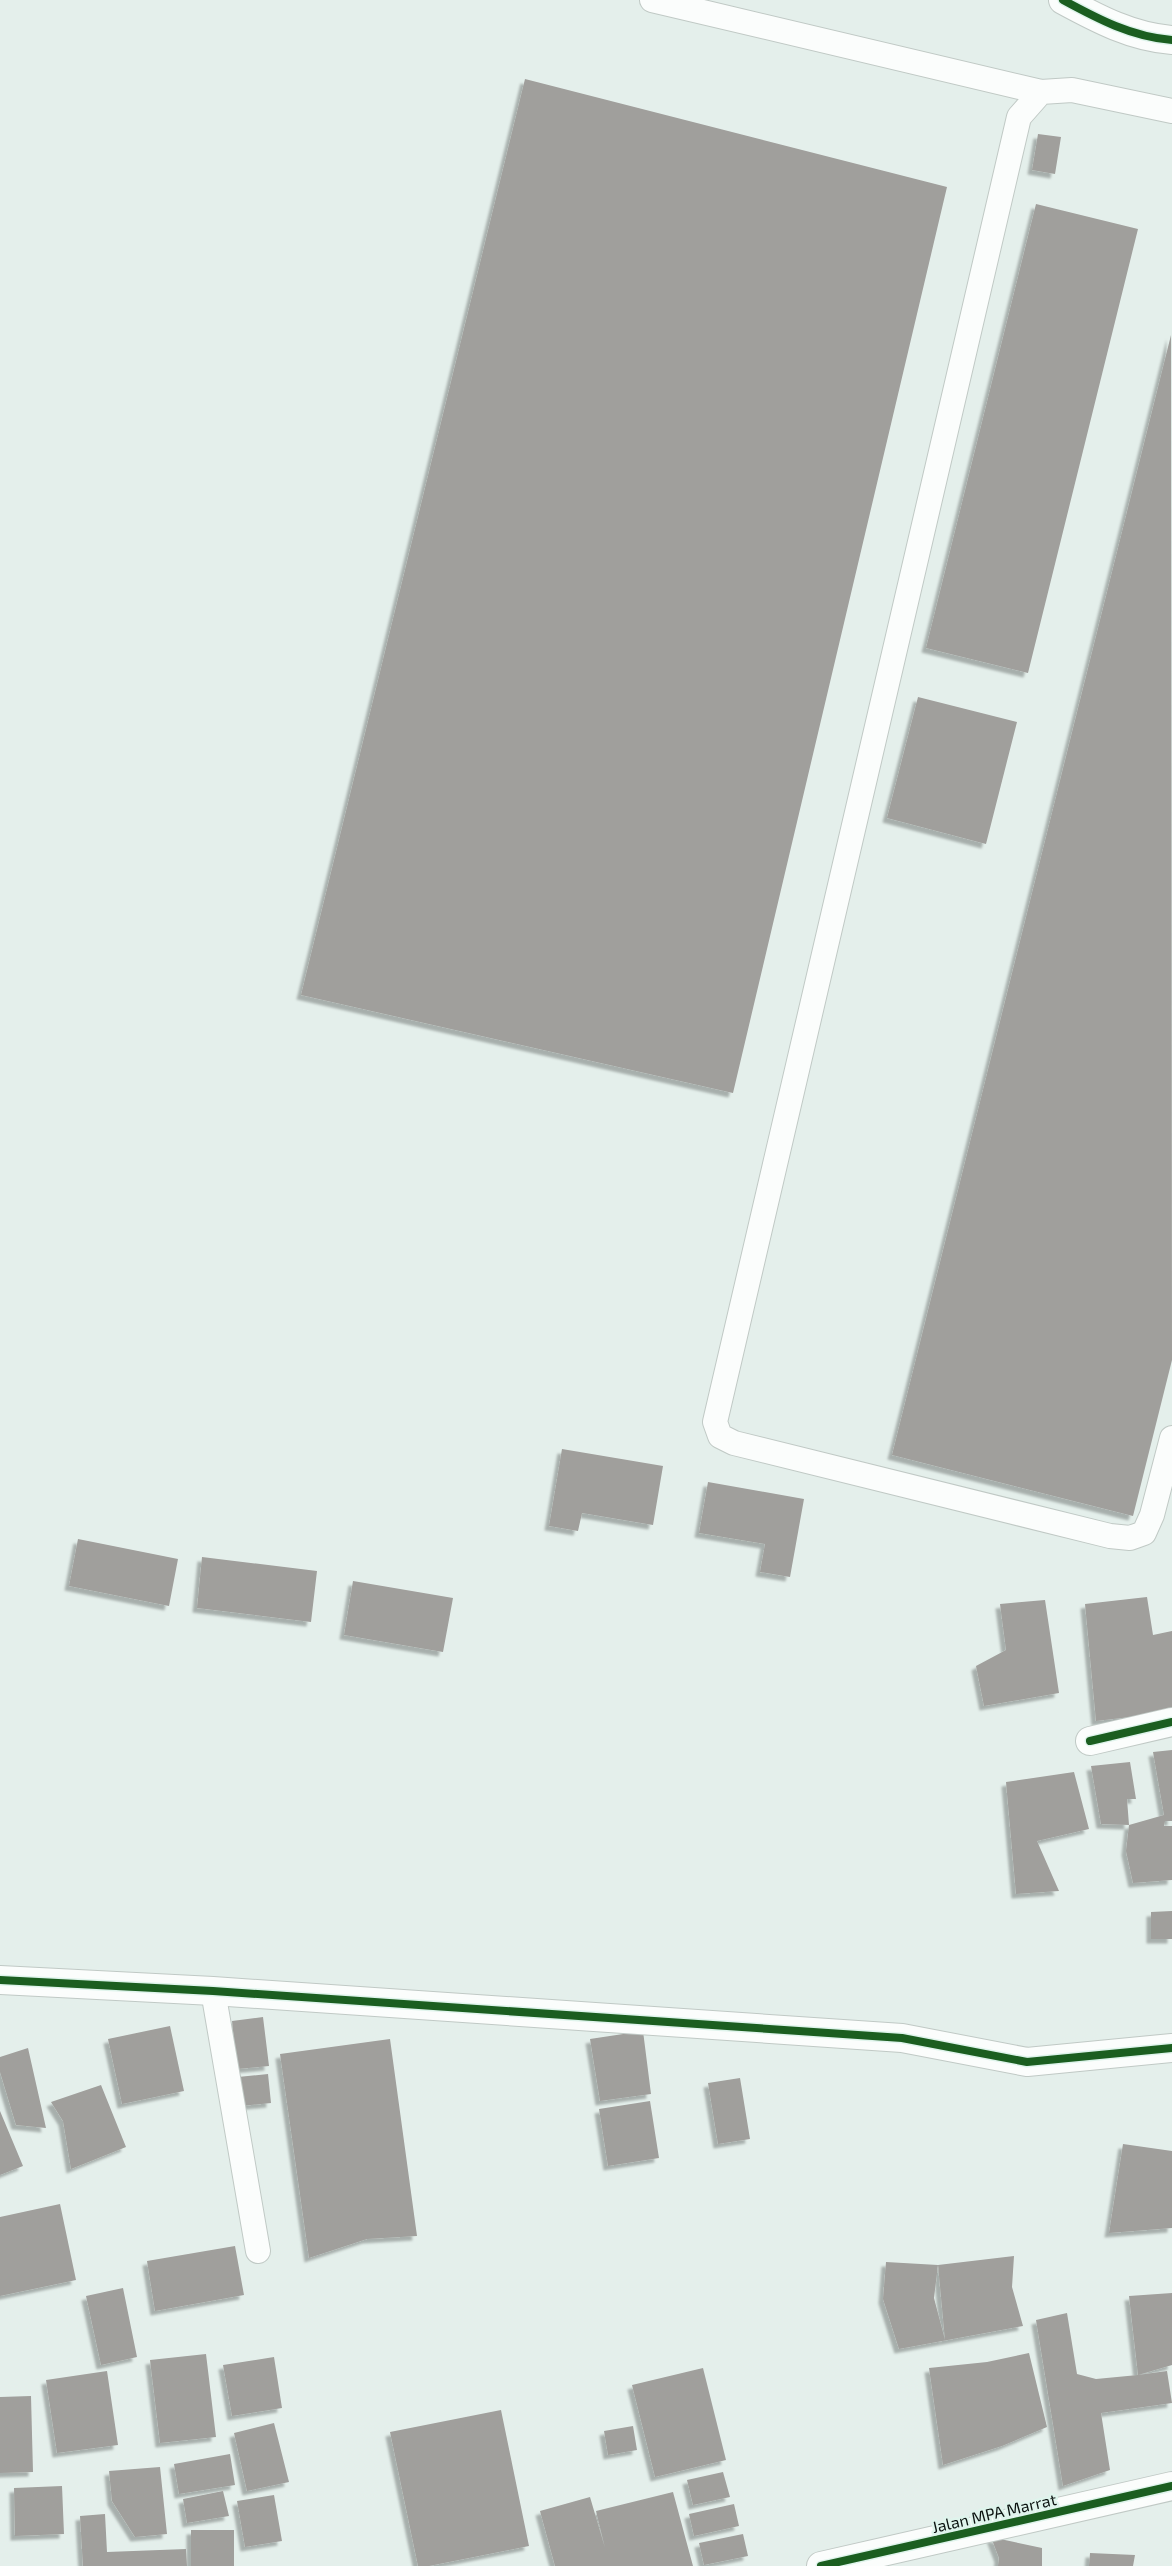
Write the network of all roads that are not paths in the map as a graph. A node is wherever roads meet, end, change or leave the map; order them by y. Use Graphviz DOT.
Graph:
graph roads {
  1 [pos="652,0"];
  2 [pos="1063,0"];
  3 [pos="1172,40"];
  4 [pos="1041,92"];
  5 [pos="1172,111"];
  6 [pos="1172,1438"];
  7 [pos="1172,1722"];
  8 [pos="1090,1740"];
  9 [pos="0,1980"];
  10 [pos="212,1991"];
  11 [pos="1172,2048"];
  12 [pos="258,2251"];
  13 [pos="1172,2486"];
  14 [pos="821,2566"];
  1 -- 4 [label="lane"];
  2 -- 3 [label="street"];
  4 -- 5 [label="lane"];
  4 -- 6 [label="lane"];
  7 -- 8 [label="street"];
  9 -- 10 [label="street"];
  10 -- 11 [label="street"];
  10 -- 12 [label="lane"];
  13 -- 14 [label="street, Jalan MPA Marrat"];
}
